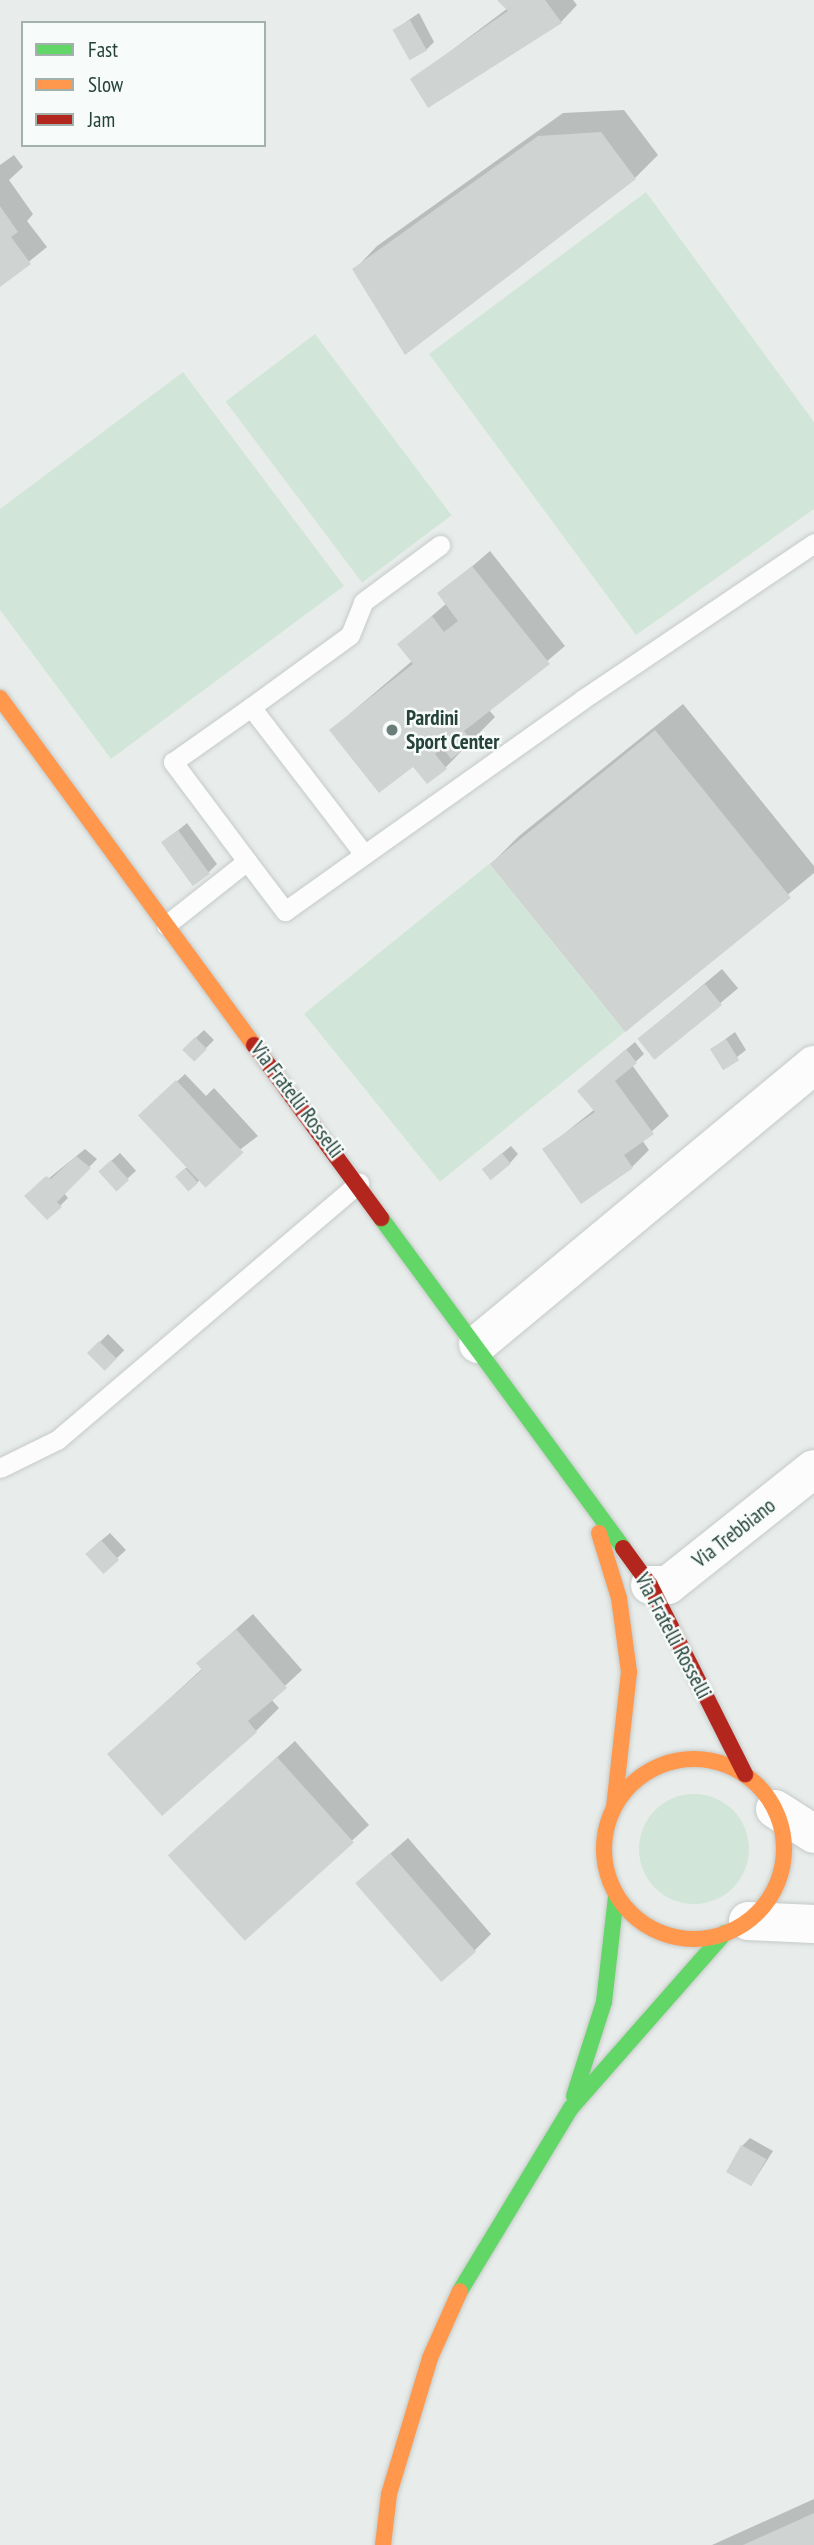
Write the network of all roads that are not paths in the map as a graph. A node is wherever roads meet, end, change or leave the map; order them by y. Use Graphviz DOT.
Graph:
graph roads {
  1 [pos="814,543"];
  2 [pos="440,545"];
  3 [pos="0,698"];
  4 [pos="251,707"];
  5 [pos="364,854"];
  6 [pos="247,861"];
  7 [pos="166,925"];
  8 [pos="814,1065"];
  9 [pos="359,1183"];
  10 [pos="478,1344"];
  11 [pos="0,1468"];
  12 [pos="814,1469"];
  13 [pos="590,1504"];
  14 [pos="650,1585"];
  15 [pos="745,1774"];
  16 [pos="614,1807"];
  17 [pos="775,1810"];
  18 [pos="814,1834"];
  19 [pos="616,1896"];
  20 [pos="814,1924"];
  21 [pos="736,1927"];
  22 [pos="570,2108"];
  23 [pos="383,2545"];
  1 -- 5 [label="lane"];
  2 -- 4 [label="lane"];
  3 -- 7 [label="street, Via Fratelli Rosselli"];
  4 -- 5 [label="lane"];
  4 -- 6 [label="lane"];
  5 -- 6 [label="lane"];
  6 -- 7 [label="lane"];
  7 -- 9 [label="street, Via Fratelli Rosselli"];
  8 -- 10 [label="street"];
  9 -- 10 [label="street, Via Fratelli Rosselli"];
  9 -- 11 [label="lane"];
  10 -- 13 [label="street, Via Fratelli Rosselli"];
  12 -- 14 [label="street, Via Trebbiano"];
  13 -- 14 [label="street, Via Fratelli Rosselli"];
  13 -- 16 [label="street, Via Fratelli Rosselli"];
  14 -- 15 [label="street, Via Fratelli Rosselli"];
  15 -- 16 [label="street"];
  15 -- 17 [label="street"];
  16 -- 19 [label="street"];
  17 -- 18 [label="street"];
  17 -- 21 [label="street"];
  19 -- 21 [label="street"];
  19 -- 22 [label="street"];
  20 -- 21 [label="street"];
  21 -- 22 [label="street"];
  22 -- 23 [label="street"];
}
